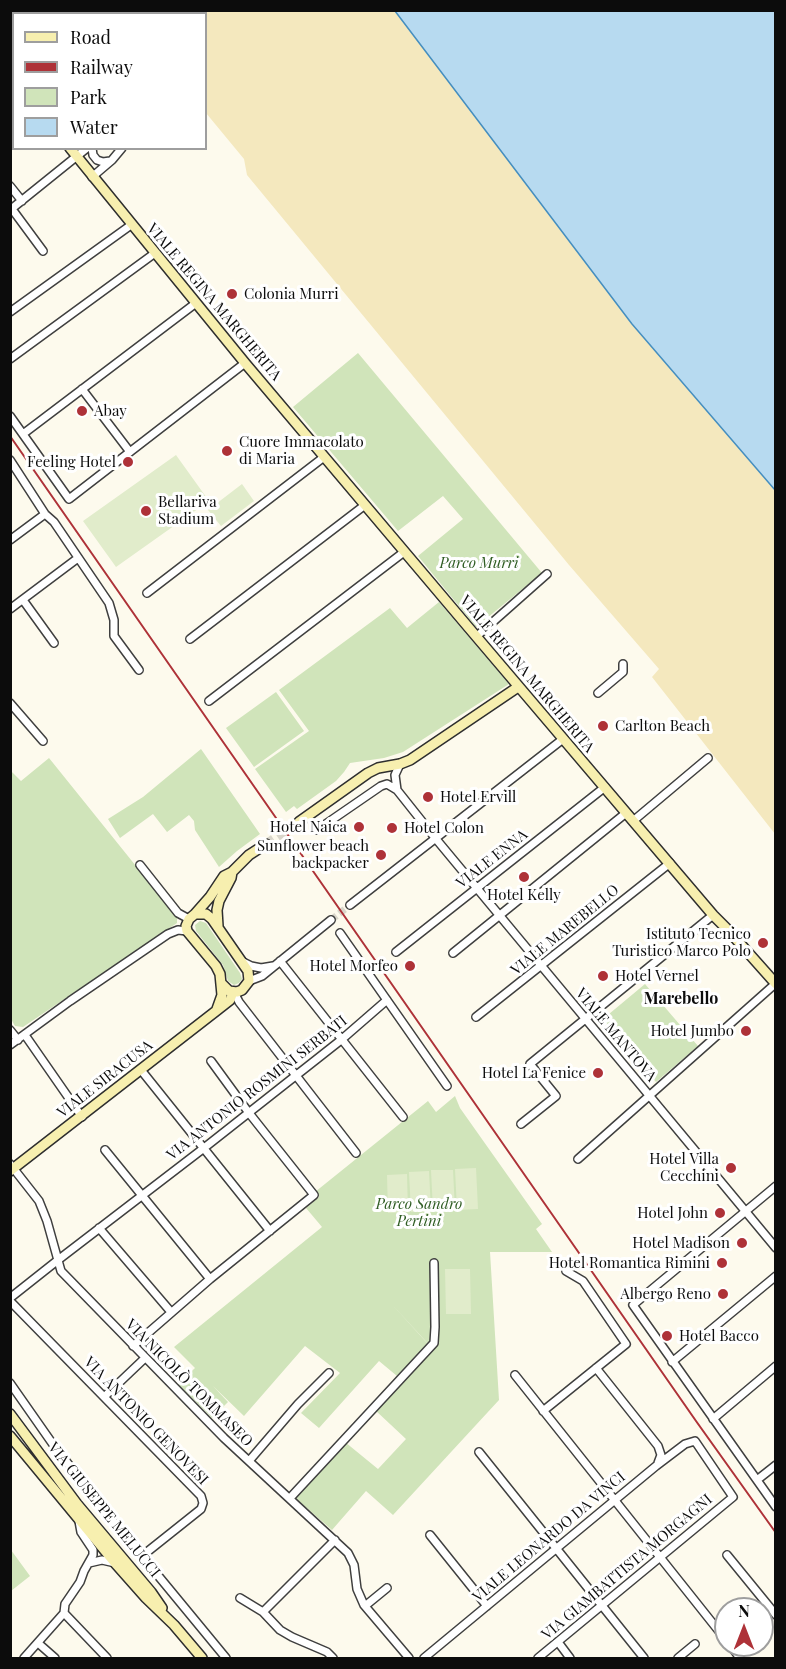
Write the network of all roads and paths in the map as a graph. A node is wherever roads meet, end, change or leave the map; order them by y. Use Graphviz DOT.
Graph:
graph roads {
  1 [pos="10,78"];
  2 [pos="12,84"];
  3 [pos="71,150"];
  4 [pos="85,150"];
  5 [pos="92,150"];
  6 [pos="120,150"];
  7 [pos="76,157"];
  8 [pos="112,160"];
  9 [pos="92,177"];
  10 [pos="10,186"];
  11 [pos="22,201"];
  12 [pos="11,209"];
  13 [pos="131,225"];
  14 [pos="43,251"];
  15 [pos="155,253"];
  16 [pos="196,303"];
  17 [pos="10,312"];
  18 [pos="10,359"];
  19 [pos="245,363"];
  20 [pos="82,389"];
  21 [pos="10,416"];
  22 [pos="23,434"];
  23 [pos="130,452"];
  24 [pos="324,457"];
  25 [pos="12,465"];
  26 [pos="365,505"];
  27 [pos="45,514"];
  28 [pos="10,540"];
  29 [pos="404,552"];
  30 [pos="78,558"];
  31 [pos="547,574"];
  32 [pos="147,593"];
  33 [pos="22,600"];
  34 [pos="10,609"];
  35 [pos="477,636"];
  36 [pos="190,639"];
  37 [pos="54,643"];
  38 [pos="623,664"];
  39 [pos="140,670"];
  40 [pos="518,687"];
  41 [pos="598,693"];
  42 [pos="209,700"];
  43 [pos="10,704"];
  44 [pos="563,738"];
  45 [pos="43,741"];
  46 [pos="708,758"];
  47 [pos="400,764"];
  48 [pos="604,787"];
  49 [pos="398,790"];
  50 [pos="630,817"];
  51 [pos="299,822"];
  52 [pos="317,830"];
  53 [pos="436,839"];
  54 [pos="266,844"];
  55 [pos="670,863"];
  56 [pos="140,865"];
  57 [pos="232,872"];
  58 [pos="478,888"];
  59 [pos="350,905"];
  60 [pos="499,915"];
  61 [pos="714,915"];
  62 [pos="192,916"];
  63 [pos="331,920"];
  64 [pos="219,928"];
  65 [pos="187,931"];
  66 [pos="340,933"];
  67 [pos="396,952"];
  68 [pos="453,953"];
  69 [pos="240,960"];
  70 [pos="278,963"];
  71 [pos="541,966"];
  72 [pos="249,981"];
  73 [pos="221,983"];
  74 [pos="775,984"];
  75 [pos="236,992"];
  76 [pos="387,1000"];
  77 [pos="216,1011"];
  78 [pos="476,1017"];
  79 [pos="585,1018"];
  80 [pos="10,1030"];
  81 [pos="25,1035"];
  82 [pos="18,1040"];
  83 [pos="341,1040"];
  84 [pos="10,1045"];
  85 [pos="211,1062"];
  86 [pos="141,1070"];
  87 [pos="295,1076"];
  88 [pos="447,1086"];
  89 [pos="650,1096"];
  90 [pos="249,1113"];
  91 [pos="82,1117"];
  92 [pos="403,1118"];
  93 [pos="521,1124"];
  94 [pos="204,1148"];
  95 [pos="105,1150"];
  96 [pos="356,1154"];
  97 [pos="578,1159"];
  98 [pos="12,1167"];
  99 [pos="776,1186"];
  100 [pos="141,1195"];
  101 [pos="745,1212"];
  102 [pos="99,1228"];
  103 [pos="270,1232"];
  104 [pos="776,1248"];
  105 [pos="58,1260"];
  106 [pos="434,1263"];
  107 [pos="566,1271"];
  108 [pos="776,1276"];
  109 [pos="210,1279"];
  110 [pos="10,1300"];
  111 [pos="171,1312"];
  112 [pos="133,1346"];
  113 [pos="145,1358"];
  114 [pos="672,1362"];
  115 [pos="776,1366"];
  116 [pos="596,1368"];
  117 [pos="329,1373"];
  118 [pos="515,1375"];
  119 [pos="10,1383"];
  120 [pos="104,1397"];
  121 [pos="543,1411"];
  122 [pos="10,1414"];
  123 [pos="713,1419"];
  124 [pos="10,1436"];
  125 [pos="479,1452"];
  126 [pos="249,1461"];
  127 [pos="776,1465"];
  128 [pos="656,1466"];
  129 [pos="757,1480"];
  130 [pos="733,1497"];
  131 [pos="290,1498"];
  132 [pos="615,1499"];
  133 [pos="776,1507"];
  134 [pos="78,1519"];
  135 [pos="430,1534"];
  136 [pos="335,1540"];
  137 [pos="556,1548"];
  138 [pos="727,1555"];
  139 [pos="142,1556"];
  140 [pos="661,1557"];
  141 [pos="89,1563"];
  142 [pos="115,1563"];
  143 [pos="387,1588"];
  144 [pos="240,1598"];
  145 [pos="602,1605"];
  146 [pos="365,1606"];
  147 [pos="487,1606"];
  148 [pos="263,1612"];
  149 [pos="64,1613"];
  150 [pos="776,1615"];
  151 [pos="174,1625"];
  152 [pos="714,1625"];
  153 [pos="558,1642"];
  154 [pos="38,1643"];
  155 [pos="695,1644"];
  156 [pos="332,1658"];
  157 [pos="24,1659"];
  158 [pos="55,1659"];
  159 [pos="107,1659"];
  160 [pos="202,1659"];
  161 [pos="226,1659"];
  162 [pos="409,1659"];
  163 [pos="424,1659"];
  164 [pos="538,1659"];
  165 [pos="570,1659"];
  166 [pos="644,1659"];
  167 [pos="678,1659"];
  1 -- 2 [label="street"];
  3 -- 7 [label="street, VIALE REGINA MARGHERITA"];
  4 -- 7 [label="street"];
  5 -- 8 [label="street"];
  6 -- 8 [label="street"];
  7 -- 9 [label="street, VIALE REGINA MARGHERITA"];
  7 -- 11 [label="street"];
  8 -- 9 [label="street"];
  9 -- 13 [label="street, VIALE REGINA MARGHERITA"];
  10 -- 11 [label="street"];
  11 -- 12 [label="street"];
  12 -- 14 [label="street"];
  13 -- 15 [label="street, VIALE REGINA MARGHERITA"];
  13 -- 17 [label="street"];
  15 -- 16 [label="street, VIALE REGINA MARGHERITA"];
  15 -- 18 [label="street"];
  16 -- 19 [label="street, VIALE REGINA MARGHERITA"];
  16 -- 20 [label="street"];
  19 -- 23 [label="street"];
  19 -- 24 [label="street, VIALE REGINA MARGHERITA"];
  20 -- 22 [label="street"];
  20 -- 23 [label="street"];
  21 -- 22 [label="street"];
  22 -- 23 [label="street"];
  24 -- 26 [label="street, VIALE REGINA MARGHERITA"];
  24 -- 32 [label="street"];
  25 -- 27 [label="street"];
  26 -- 29 [label="street, VIALE REGINA MARGHERITA"];
  26 -- 36 [label="street"];
  27 -- 28 [label="street"];
  27 -- 30 [label="street"];
  29 -- 35 [label="street, VIALE REGINA MARGHERITA"];
  29 -- 42 [label="street"];
  30 -- 33 [label="street"];
  30 -- 39 [label="street"];
  31 -- 35 [label="street"];
  33 -- 34 [label="street"];
  33 -- 37 [label="street"];
  35 -- 40 [label="street, VIALE REGINA MARGHERITA"];
  38 -- 41 [label="street"];
  40 -- 44 [label="street, VIALE REGINA MARGHERITA"];
  40 -- 47 [label="street"];
  43 -- 45 [label="street"];
  44 -- 48 [label="street, VIALE REGINA MARGHERITA"];
  44 -- 53 [label="street"];
  46 -- 50 [label="street"];
  47 -- 49 [label="street"];
  47 -- 51 [label="street"];
  48 -- 50 [label="street, VIALE REGINA MARGHERITA"];
  48 -- 58 [label="street, VIALE ENNA"];
  49 -- 52 [label="street"];
  49 -- 53 [label="street, VIALE MANTOVA"];
  50 -- 55 [label="street, VIALE REGINA MARGHERITA"];
  50 -- 60 [label="street"];
  53 -- 58 [label="street, VIALE MANTOVA"];
  53 -- 59 [label="street"];
  54 -- 57 [label="street"];
  55 -- 61 [label="street, VIALE REGINA MARGHERITA"];
  55 -- 71 [label="street, VIALE MAREBELLO"];
  56 -- 62 [label="street"];
  57 -- 62 [label="street"];
  57 -- 64 [label="street"];
  58 -- 60 [label="street, VIALE MANTOVA"];
  58 -- 67 [label="street, VIALE ENNA"];
  60 -- 68 [label="street"];
  60 -- 71 [label="street, VIALE MANTOVA"];
  61 -- 74 [label="street, VIALE REGINA MARGHERITA"];
  61 -- 79 [label="street"];
  62 -- 64 [label="street"];
  62 -- 65 [label="street"];
  63 -- 70 [label="street"];
  64 -- 69 [label="street"];
  65 -- 73 [label="street"];
  65 -- 81 [label="street"];
  66 -- 76 [label="street"];
  69 -- 70 [label="street"];
  69 -- 72 [label="street"];
  70 -- 72 [label="street"];
  70 -- 83 [label="street"];
  71 -- 78 [label="street, VIALE MAREBELLO"];
  71 -- 79 [label="street, VIALE MANTOVA"];
  72 -- 75 [label="street, VIALE SIRACUSA"];
  73 -- 75 [label="street"];
  73 -- 77 [label="street"];
  74 -- 89 [label="street"];
  75 -- 77 [label="street, VIALE SIRACUSA"];
  75 -- 87 [label="street"];
  76 -- 83 [label="street, VIA ANTONIO ROSMINI SERBATI"];
  76 -- 88 [label="street"];
  77 -- 86 [label="street, VIALE SIRACUSA"];
  79 -- 89 [label="street, VIALE MANTOVA"];
  79 -- 93 [label="street"];
  80 -- 82 [label="street"];
  81 -- 82 [label="street"];
  81 -- 91 [label="street"];
  82 -- 84 [label="street"];
  83 -- 87 [label="street, VIA ANTONIO ROSMINI SERBATI"];
  83 -- 92 [label="street"];
  85 -- 90 [label="street"];
  86 -- 91 [label="street, VIALE SIRACUSA"];
  86 -- 94 [label="street"];
  87 -- 90 [label="street, VIA ANTONIO ROSMINI SERBATI"];
  87 -- 96 [label="street"];
  89 -- 97 [label="street"];
  89 -- 101 [label="street, VIALE MANTOVA"];
  90 -- 94 [label="street, VIA ANTONIO ROSMINI SERBATI"];
  90 -- 103 [label="street"];
  91 -- 98 [label="street, VIALE SIRACUSA"];
  94 -- 100 [label="street, VIA ANTONIO ROSMINI SERBATI"];
  94 -- 103 [label="street"];
  95 -- 100 [label="street"];
  98 -- 105 [label="street, VIA NICOLÒ TOMMASEO"];
  99 -- 101 [label="street"];
  100 -- 102 [label="street, VIA ANTONIO ROSMINI SERBATI"];
  100 -- 109 [label="street"];
  101 -- 104 [label="street, VIALE MANTOVA"];
  101 -- 114 [label="street"];
  102 -- 105 [label="street, VIA ANTONIO ROSMINI SERBATI"];
  102 -- 111 [label="street"];
  103 -- 109 [label="street"];
  105 -- 110 [label="street, VIA ANTONIO ROSMINI SERBATI"];
  105 -- 112 [label="street, VIA NICOLÒ TOMMASEO"];
  106 -- 131 [label="street"];
  107 -- 116 [label="street"];
  108 -- 114 [label="street"];
  109 -- 111 [label="street"];
  110 -- 120 [label="street, VIA ANTONIO GENOVESI"];
  111 -- 112 [label="street"];
  112 -- 113 [label="street, VIA NICOLÒ TOMMASEO"];
  113 -- 120 [label="street"];
  113 -- 126 [label="street, VIA NICOLÒ TOMMASEO"];
  114 -- 123 [label="street"];
  115 -- 123 [label="street"];
  116 -- 121 [label="street"];
  116 -- 128 [label="street"];
  117 -- 126 [label="street"];
  118 -- 121 [label="street"];
  119 -- 139 [label="street"];
  120 -- 139 [label="street, VIA ANTONIO GENOVESI"];
  121 -- 132 [label="street"];
  122 -- 151 [label="street, VIA GIUSEPPE MELUCCI"];
  123 -- 129 [label="street"];
  124 -- 134 [label="street, VIA GIUSEPPE MELUCCI"];
  125 -- 137 [label="street"];
  126 -- 131 [label="street, VIA NICOLÒ TOMMASEO"];
  127 -- 129 [label="street"];
  128 -- 130 [label="street, VIALE LEONARDO DA VINCI"];
  128 -- 132 [label="street, VIALE LEONARDO DA VINCI"];
  129 -- 133 [label="street"];
  130 -- 140 [label="street, VIA GIAMBATTISTA MORGAGNI"];
  131 -- 136 [label="street, VIA NICOLÒ TOMMASEO"];
  132 -- 137 [label="street, VIALE LEONARDO DA VINCI"];
  132 -- 140 [label="street"];
  134 -- 141 [label="street"];
  134 -- 142 [label="street, VIA GIUSEPPE MELUCCI"];
  135 -- 147 [label="street"];
  136 -- 146 [label="street, VIA NICOLÒ TOMMASEO"];
  136 -- 148 [label="street"];
  137 -- 145 [label="street"];
  137 -- 147 [label="street, VIALE LEONARDO DA VINCI"];
  138 -- 150 [label="street"];
  139 -- 161 [label="street"];
  140 -- 145 [label="street, VIA GIAMBATTISTA MORGAGNI"];
  140 -- 152 [label="street"];
  141 -- 142 [label="street"];
  141 -- 149 [label="street"];
  142 -- 151 [label="street, VIA GIUSEPPE MELUCCI"];
  143 -- 146 [label="street"];
  144 -- 148 [label="street"];
  145 -- 153 [label="street, VIA GIAMBATTISTA MORGAGNI"];
  145 -- 166 [label="street"];
  146 -- 162 [label="street, VIA NICOLÒ TOMMASEO"];
  147 -- 163 [label="street, VIALE LEONARDO DA VINCI"];
  148 -- 156 [label="street"];
  149 -- 154 [label="street"];
  149 -- 159 [label="street"];
  151 -- 160 [label="street, VIA GIUSEPPE MELUCCI"];
  153 -- 164 [label="street, VIA GIAMBATTISTA MORGAGNI"];
  153 -- 165 [label="street"];
  154 -- 157 [label="street"];
  154 -- 158 [label="street"];
  155 -- 167 [label="street"];
}
